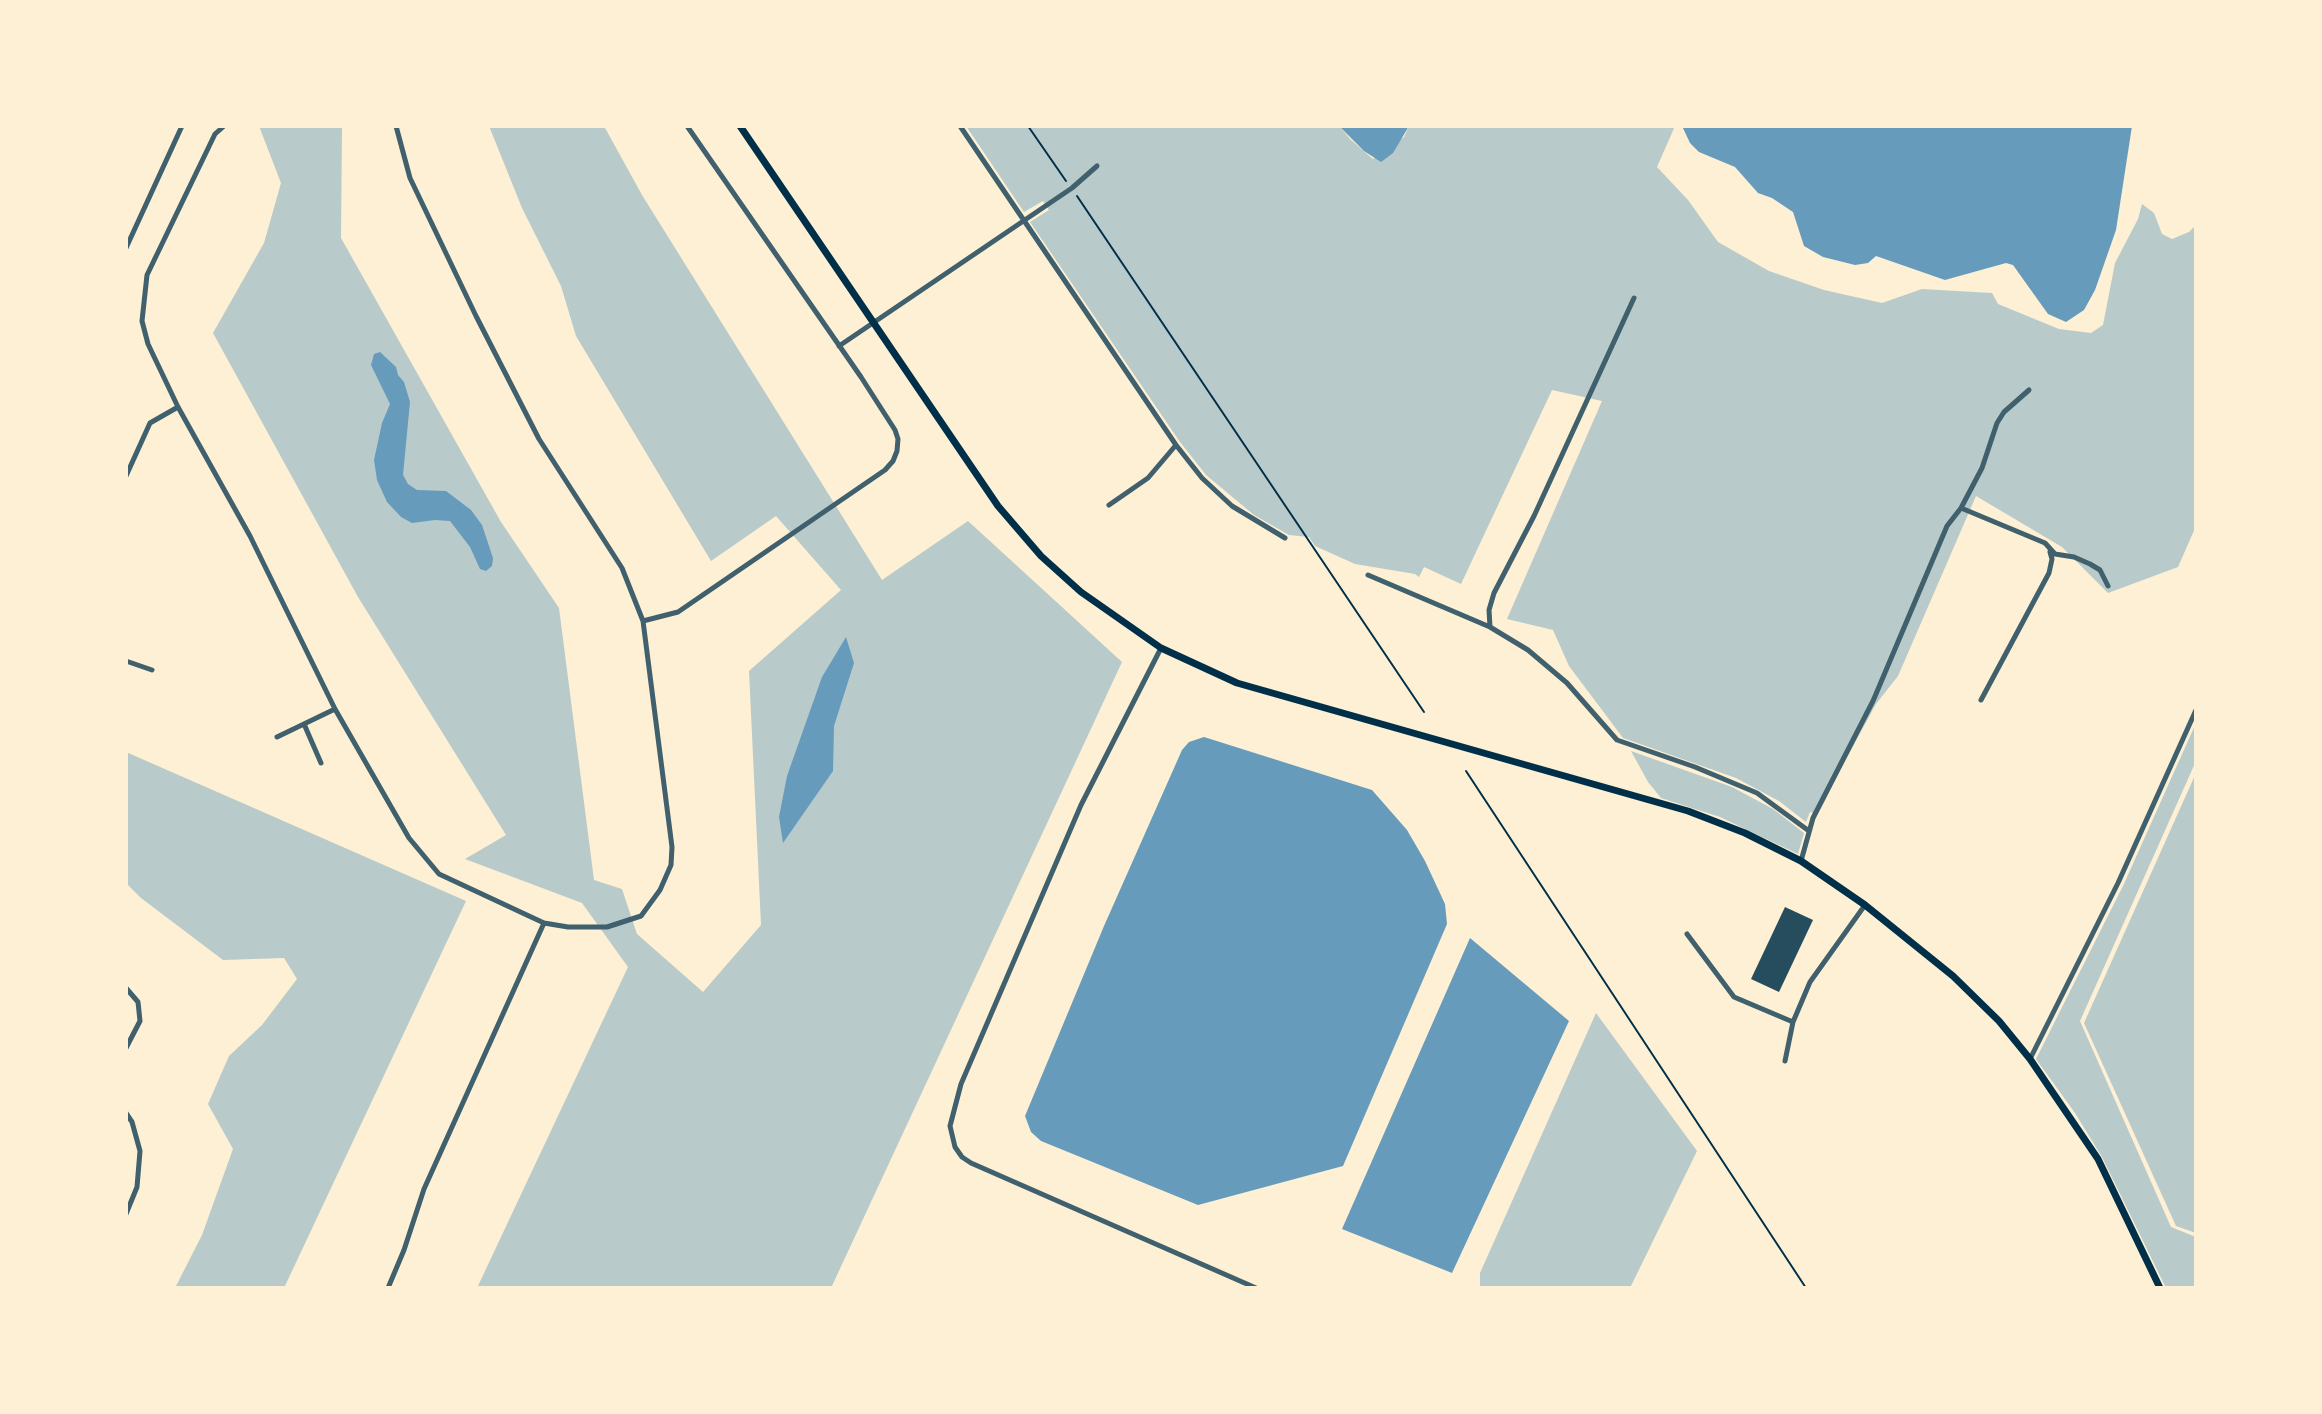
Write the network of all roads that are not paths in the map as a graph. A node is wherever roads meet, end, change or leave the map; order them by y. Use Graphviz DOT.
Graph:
graph roads {
  1 [pos="182,126"];
  2 [pos="224,126"];
  3 [pos="396,126"];
  4 [pos="687,126"];
  5 [pos="740,126"];
  6 [pos="960,126"];
  7 [pos="1097,166"];
  8 [pos="1023,220"];
  9 [pos="126,248"];
  10 [pos="1634,298"];
  11 [pos="873,322"];
  12 [pos="839,346"];
  13 [pos="2029,390"];
  14 [pos="178,407"];
  15 [pos="1176,445"];
  16 [pos="126,476"];
  17 [pos="1109,505"];
  18 [pos="1961,508"];
  19 [pos="1285,538"];
  20 [pos="2050,551"];
  21 [pos="1368,575"];
  22 [pos="2108,586"];
  23 [pos="643,621"];
  24 [pos="1490,627"];
  25 [pos="1161,648"];
  26 [pos="126,661"];
  27 [pos="152,670"];
  28 [pos="1981,700"];
  29 [pos="335,709"];
  30 [pos="2196,710"];
  31 [pos="304,724"];
  32 [pos="277,737"];
  33 [pos="321,763"];
  34 [pos="1810,831"];
  35 [pos="1801,861"];
  36 [pos="1865,905"];
  37 [pos="544,923"];
  38 [pos="1687,934"];
  39 [pos="126,988"];
  40 [pos="1793,1022"];
  41 [pos="126,1048"];
  42 [pos="2030,1059"];
  43 [pos="1785,1061"];
  44 [pos="126,1113"];
  45 [pos="126,1214"];
  46 [pos="388,1288"];
  47 [pos="1256,1288"];
  48 [pos="2160,1288"];
  1 -- 9 [label="street"];
  2 -- 14 [label="street"];
  3 -- 23 [label="street"];
  4 -- 12 [label="street"];
  5 -- 11 [label="main road"];
  6 -- 8 [label="street"];
  7 -- 8 [label="street"];
  8 -- 11 [label="street"];
  8 -- 15 [label="street"];
  10 -- 24 [label="street"];
  11 -- 12 [label="street"];
  11 -- 25 [label="main road"];
  12 -- 23 [label="street"];
  13 -- 18 [label="street"];
  14 -- 16 [label="street"];
  14 -- 29 [label="street"];
  15 -- 17 [label="street"];
  15 -- 19 [label="street"];
  18 -- 20 [label="street"];
  18 -- 34 [label="street"];
  20 -- 22 [label="street"];
  20 -- 28 [label="street"];
  21 -- 24 [label="street"];
  23 -- 37 [label="street"];
  24 -- 34 [label="street"];
  25 -- 35 [label="main road"];
  25 -- 47 [label="street"];
  26 -- 27 [label="street"];
  29 -- 31 [label="street"];
  29 -- 37 [label="street"];
  30 -- 42 [label="street"];
  31 -- 32 [label="street"];
  31 -- 33 [label="street"];
  34 -- 35 [label="street"];
  35 -- 36 [label="main road"];
  36 -- 40 [label="street"];
  36 -- 42 [label="main road"];
  37 -- 46 [label="street"];
  38 -- 40 [label="street"];
  39 -- 41 [label="street"];
  40 -- 43 [label="street"];
  42 -- 48 [label="main road"];
  44 -- 45 [label="street"];
}
